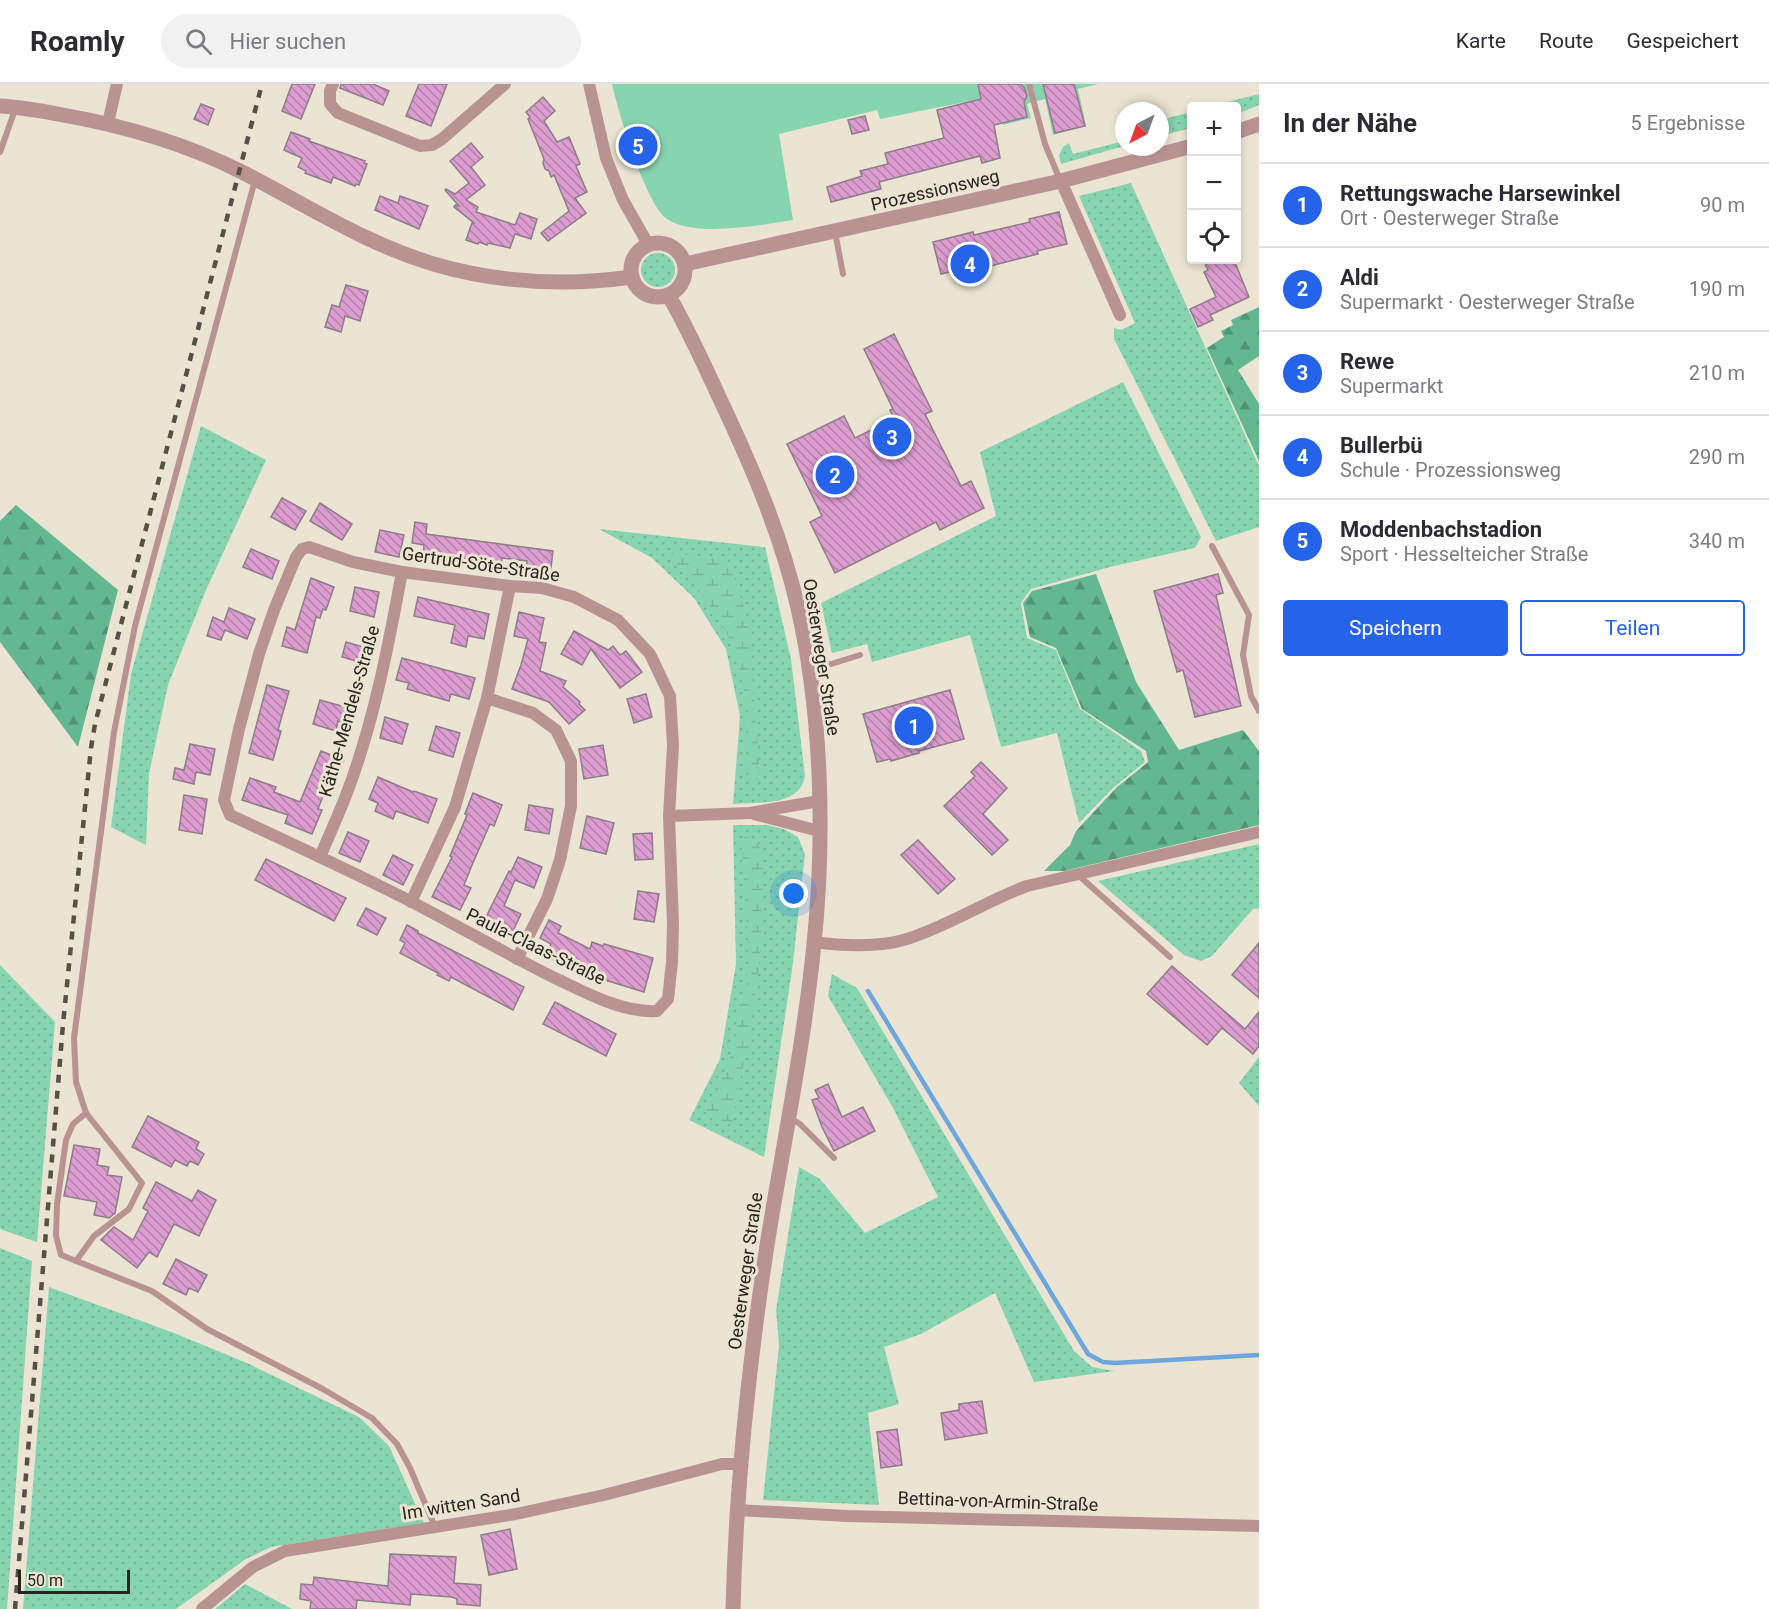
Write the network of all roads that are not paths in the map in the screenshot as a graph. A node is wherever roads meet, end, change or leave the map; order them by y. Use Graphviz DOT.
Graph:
graph roads {
  1 [pos="117,84"];
  2 [pos="333,84"];
  3 [pos="505,84"];
  4 [pos="589,84"];
  5 [pos="1029,84"];
  6 [pos="0,106"];
  7 [pos="17,106"];
  8 [pos="108,123"];
  9 [pos="1259,124"];
  10 [pos="1241,130"];
  11 [pos="1187,147"];
  12 [pos="0,152"];
  13 [pos="255,179"];
  14 [pos="1060,182"];
  15 [pos="835,232"];
  16 [pos="648,244"];
  17 [pos="686,264"];
  18 [pos="843,274"];
  19 [pos="632,277"];
  20 [pos="669,296"];
  21 [pos="1120,315"];
  22 [pos="1212,546"];
  23 [pos="402,572"];
  24 [pos="510,586"];
  25 [pos="860,655"];
  26 [pos="808,667"];
  27 [pos="487,698"];
  28 [pos="1259,711"];
  29 [pos="819,801"];
  30 [pos="226,809"];
  31 [pos="750,813"];
  32 [pos="669,816"];
  33 [pos="819,831"];
  34 [pos="1259,831"];
  35 [pos="320,857"];
  36 [pos="1077,874"];
  37 [pos="411,902"];
  38 [pos="814,942"];
  39 [pos="1170,957"];
  40 [pos="517,959"];
  41 [pos="86,1113"];
  42 [pos="788,1117"];
  43 [pos="834,1158"];
  44 [pos="76,1261"];
  45 [pos="741,1464"];
  46 [pos="737,1510"];
  47 [pos="1259,1526"];
  48 [pos="435,1527"];
  49 [pos="202,1609"];
  50 [pos="734,1609"];
  1 -- 8 [label="street"];
  2 -- 3 [label="street"];
  4 -- 16 [label="street"];
  5 -- 14 [label="lane"];
  6 -- 7 [label="street"];
  7 -- 8 [label="street"];
  7 -- 12 [label="lane"];
  8 -- 13 [label="street"];
  9 -- 10 [label="street"];
  11 -- 14 [label="street, Prozessionsweg"];
  13 -- 19 [label="street"];
  13 -- 41 [label="lane"];
  14 -- 15 [label="street, Prozessionsweg"];
  14 -- 21 [label="street"];
  15 -- 17 [label="street, Prozessionsweg"];
  15 -- 18 [label="lane"];
  16 -- 17 [label="street"];
  16 -- 19 [label="street"];
  17 -- 20 [label="street"];
  19 -- 20 [label="street"];
  20 -- 26 [label="street, Oesterweger Straße"];
  22 -- 28 [label="lane"];
  23 -- 24 [label="street, Gertrud-Söte-Straße"];
  23 -- 30 [label="street, Gertrud-Söte-Straße"];
  23 -- 35 [label="street, Käthe-Mendels-Straße"];
  24 -- 27 [label="street"];
  24 -- 32 [label="street, Gertrud-Söte-Straße"];
  25 -- 26 [label="lane"];
  26 -- 29 [label="street, Oesterweger Straße"];
  27 -- 37 [label="street"];
  27 -- 40 [label="street"];
  29 -- 31 [label="street"];
  29 -- 33 [label="street, Oesterweger Straße"];
  30 -- 35 [label="street, Paula-Claas-Straße"];
  31 -- 32 [label="street"];
  31 -- 33 [label="street"];
  32 -- 40 [label="street, Paula-Claas-Straße"];
  33 -- 38 [label="street, Oesterweger Straße"];
  34 -- 36 [label="street"];
  35 -- 37 [label="street, Paula-Claas-Straße"];
  36 -- 38 [label="street"];
  36 -- 39 [label="lane"];
  37 -- 40 [label="street, Paula-Claas-Straße"];
  38 -- 42 [label="street, Oesterweger Straße"];
  41 -- 44 [label="lane"];
  41 -- 44 [label="lane"];
  42 -- 43 [label="lane"];
  42 -- 45 [label="street, Oesterweger Straße"];
  44 -- 48 [label="lane"];
  45 -- 46 [label="street, Oesterweger Straße"];
  45 -- 48 [label="street, Im witten Sand"];
  46 -- 47 [label="street, Bettina-von-Armin-Straße"];
  46 -- 50 [label="street, Oesterweger Straße"];
  48 -- 49 [label="street, Im witten Sand"];
}
